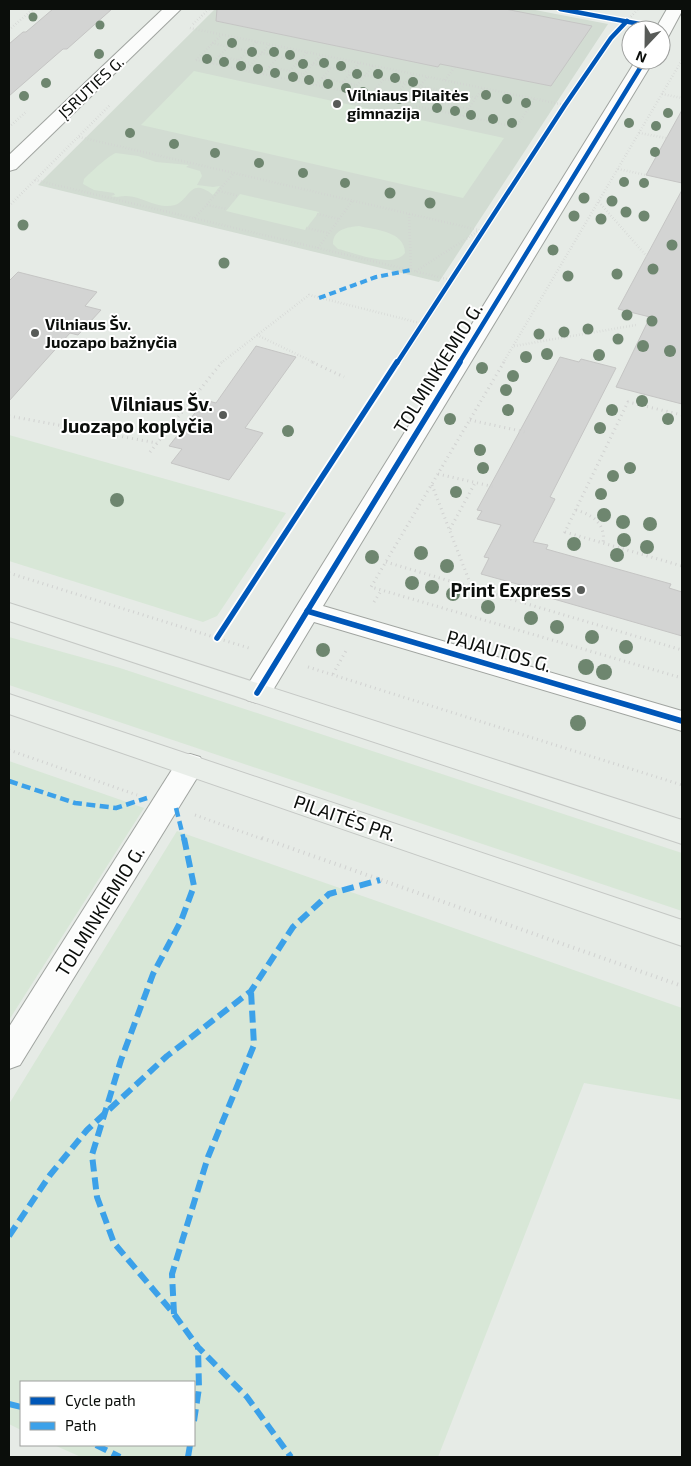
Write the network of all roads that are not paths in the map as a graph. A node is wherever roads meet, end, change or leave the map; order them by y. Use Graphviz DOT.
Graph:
graph roads {
  1 [pos="173,9"];
  2 [pos="639,70"];
  3 [pos="9,165"];
  4 [pos="307,611"];
  5 [pos="9,612"];
  6 [pos="257,693"];
  7 [pos="9,704"];
  8 [pos="682,721"];
  9 [pos="190,765"];
  10 [pos="682,832"];
  11 [pos="682,933"];
  12 [pos="9,1055"];
  1 -- 3 [label="street, ĮSRUTIES G."];
  2 -- 4 [label="street, TOLMINKIEMIO G."];
  4 -- 6 [label="street, TOLMINKIEMIO G."];
  4 -- 8 [label="street, PAJAUTOS G."];
  5 -- 6 [label="main road"];
  6 -- 10 [label="main road"];
  7 -- 9 [label="main road, PILAITĖS PR."];
  9 -- 11 [label="main road, PILAITĖS PR."];
  9 -- 12 [label="street, TOLMINKIEMIO G."];
}
